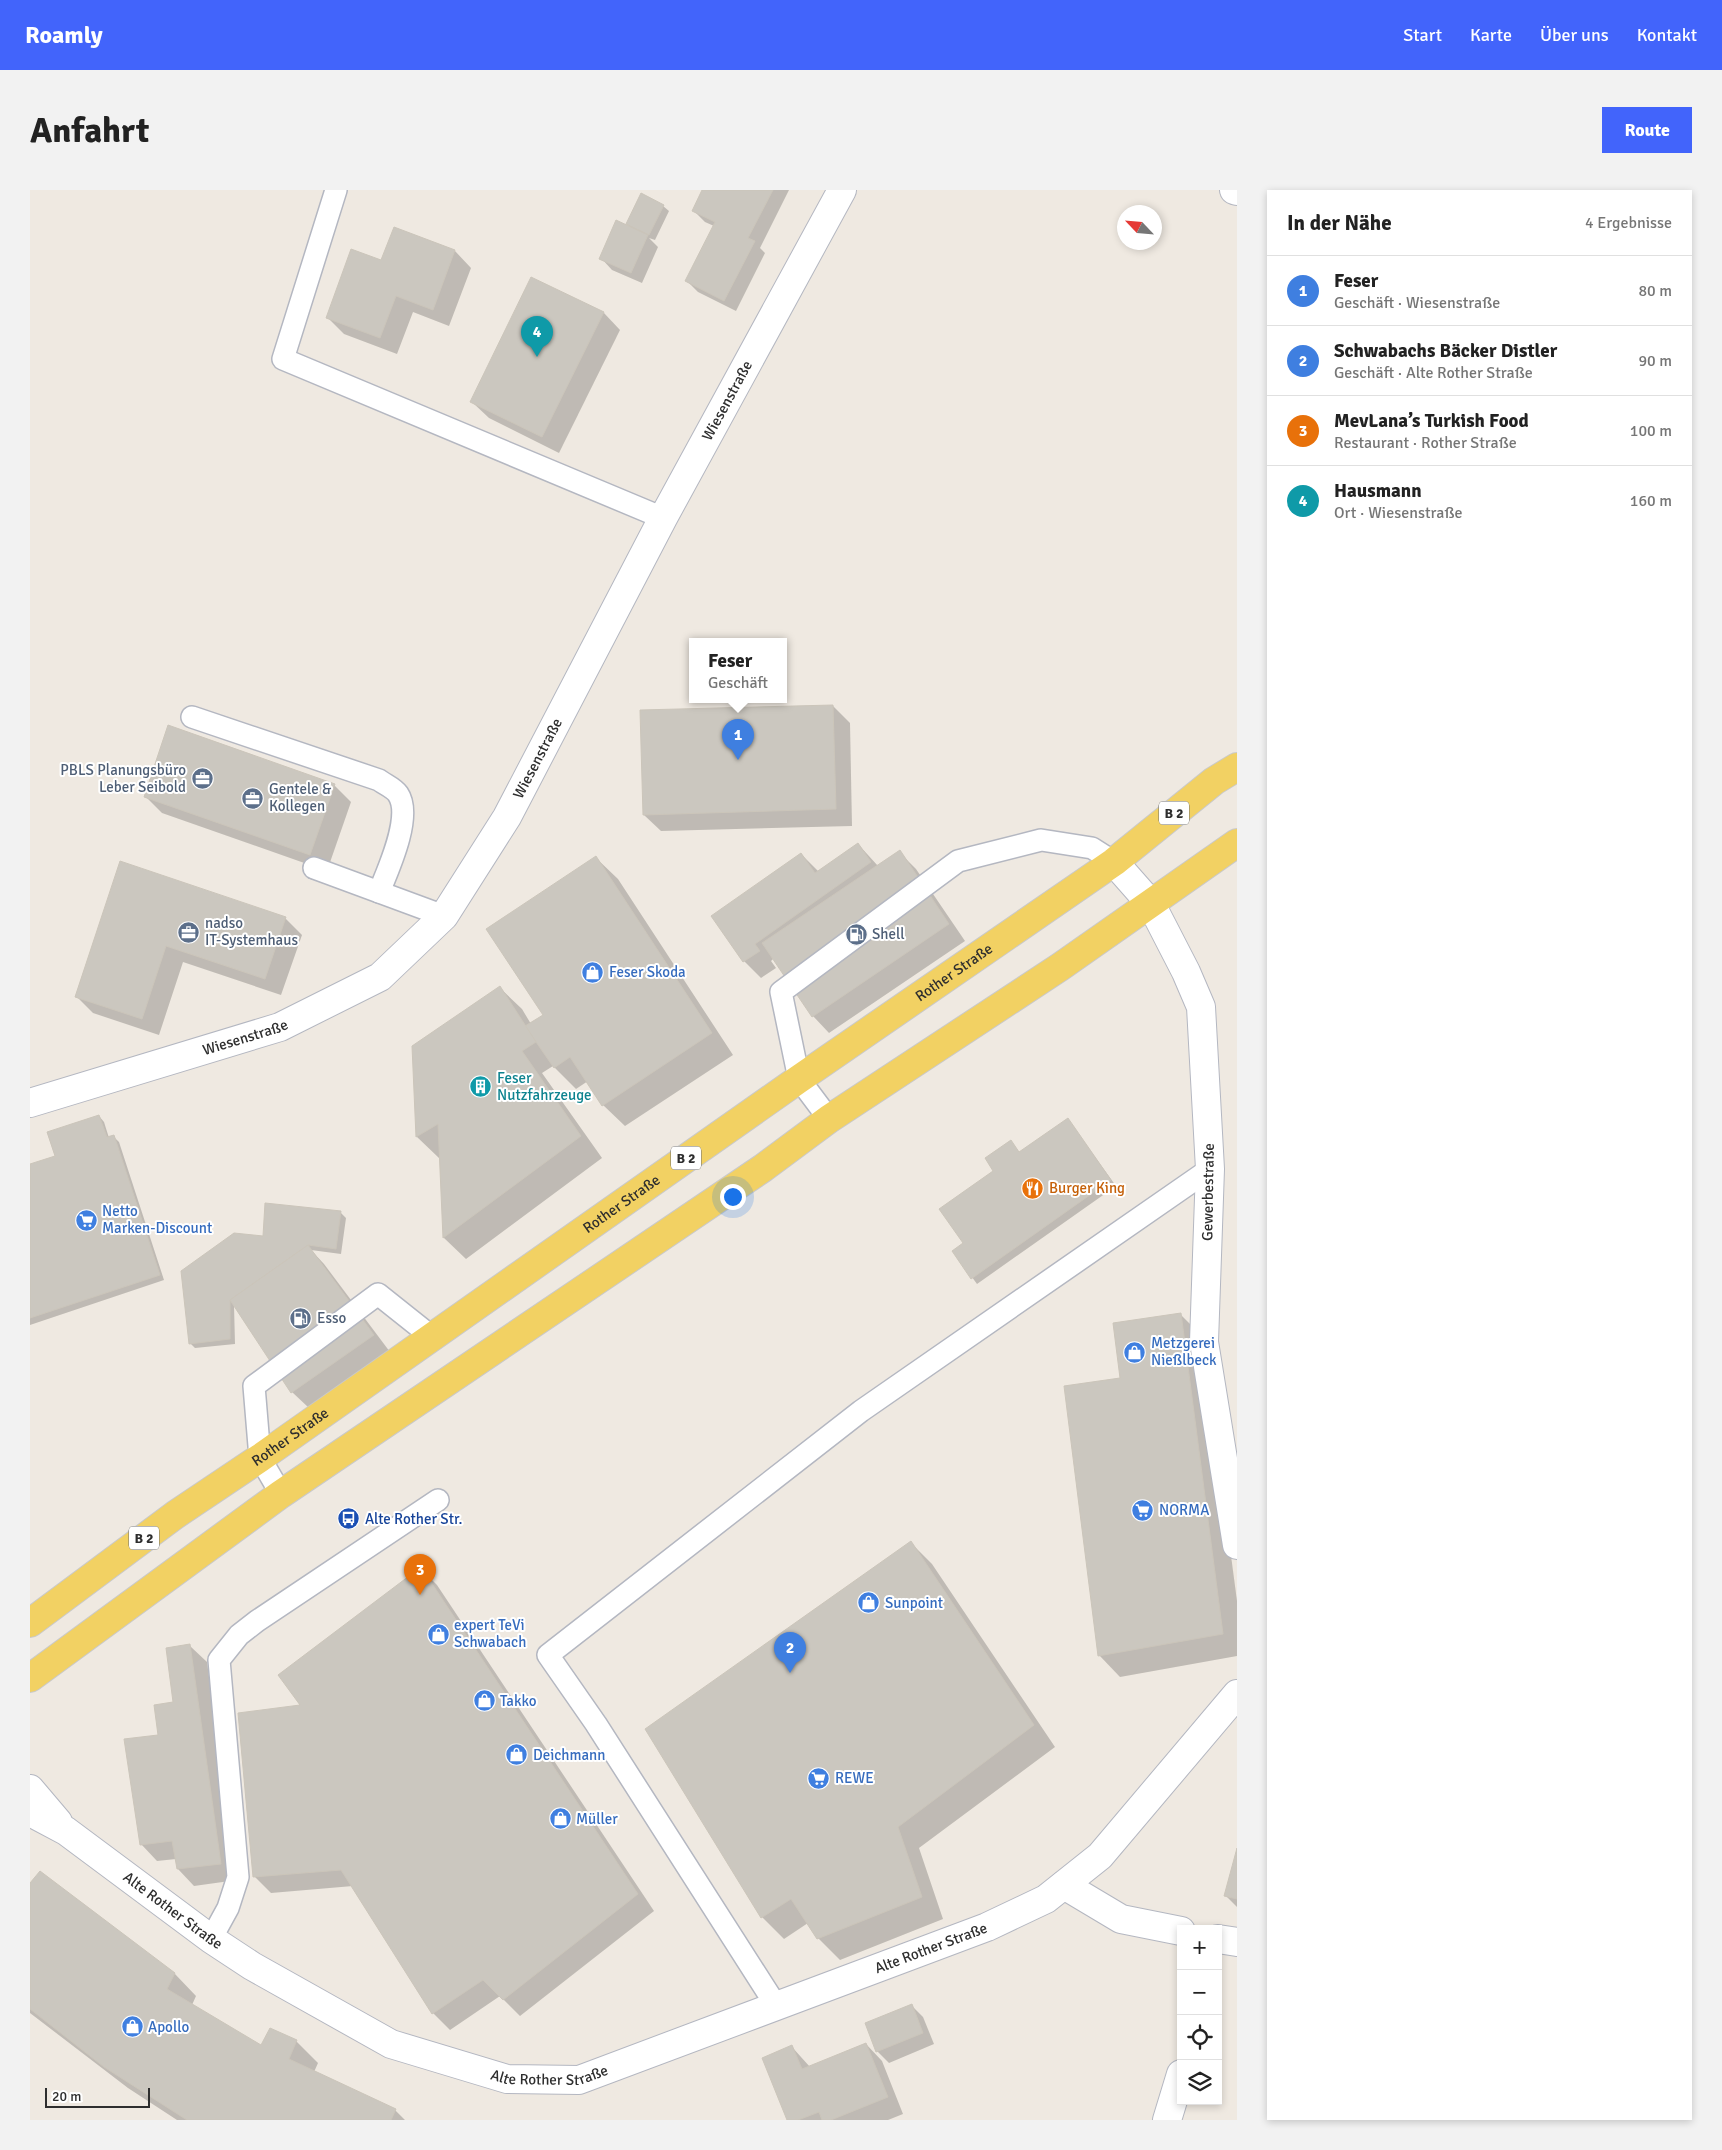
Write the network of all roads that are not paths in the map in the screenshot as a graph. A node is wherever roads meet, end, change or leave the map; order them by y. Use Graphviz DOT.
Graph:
graph roads {
  1 [pos="336,190"];
  2 [pos="842,190"];
  3 [pos="662,518"];
  4 [pos="192,717"];
  5 [pos="1237,767"];
  6 [pos="1237,843"];
  7 [pos="1103,855"];
  8 [pos="314,868"];
  9 [pos="380,892"];
  10 [pos="1151,904"];
  11 [pos="444,916"];
  12 [pos="799,1078"];
  13 [pos="30,1103"];
  14 [pos="828,1119"];
  15 [pos="1210,1170"];
  16 [pos="432,1337"];
  17 [pos="260,1458"];
  18 [pos="281,1494"];
  19 [pos="438,1500"];
  20 [pos="1237,1545"];
  21 [pos="30,1623"];
  22 [pos="30,1678"];
  23 [pos="1237,1694"];
  24 [pos="30,1789"];
  25 [pos="30,1812"];
  26 [pos="66,1831"];
  27 [pos="1064,1885"];
  28 [pos="1177,1930"];
  29 [pos="210,1939"];
  30 [pos="777,2007"];
  31 [pos="1177,2087"];
  32 [pos="1167,2120"];
  1 -- 3 [label="lane"];
  2 -- 3 [label="street, Wiesenstraße"];
  3 -- 11 [label="street, Wiesenstraße"];
  4 -- 9 [label="lane"];
  5 -- 7 [label="main road, Rother Straße / B 2"];
  6 -- 10 [label="main road"];
  7 -- 10 [label="street, Gewerbestraße"];
  7 -- 12 [label="main road, Rother Straße / B 2"];
  7 -- 12 [label="lane"];
  8 -- 9 [label="lane"];
  9 -- 11 [label="lane"];
  10 -- 14 [label="main road"];
  10 -- 15 [label="street, Gewerbestraße"];
  11 -- 13 [label="street, Wiesenstraße"];
  12 -- 14 [label="lane"];
  12 -- 16 [label="main road, Rother Straße / B 2"];
  14 -- 18 [label="main road"];
  15 -- 20 [label="street, Gewerbestraße"];
  15 -- 30 [label="lane"];
  16 -- 17 [label="main road, Rother Straße / B 2"];
  16 -- 17 [label="lane"];
  17 -- 18 [label="lane"];
  17 -- 21 [label="main road, Rother Straße / B 2"];
  18 -- 22 [label="main road"];
  19 -- 29 [label="lane"];
  23 -- 27 [label="street, Alte Rother Straße"];
  24 -- 26 [label="street, Alte Rother Straße"];
  25 -- 26 [label="street, Alte Rother Straße"];
  26 -- 29 [label="street, Alte Rother Straße"];
  27 -- 28 [label="street"];
  27 -- 30 [label="street, Alte Rother Straße"];
  29 -- 30 [label="street, Alte Rother Straße"];
  31 -- 32 [label="street"];
}
